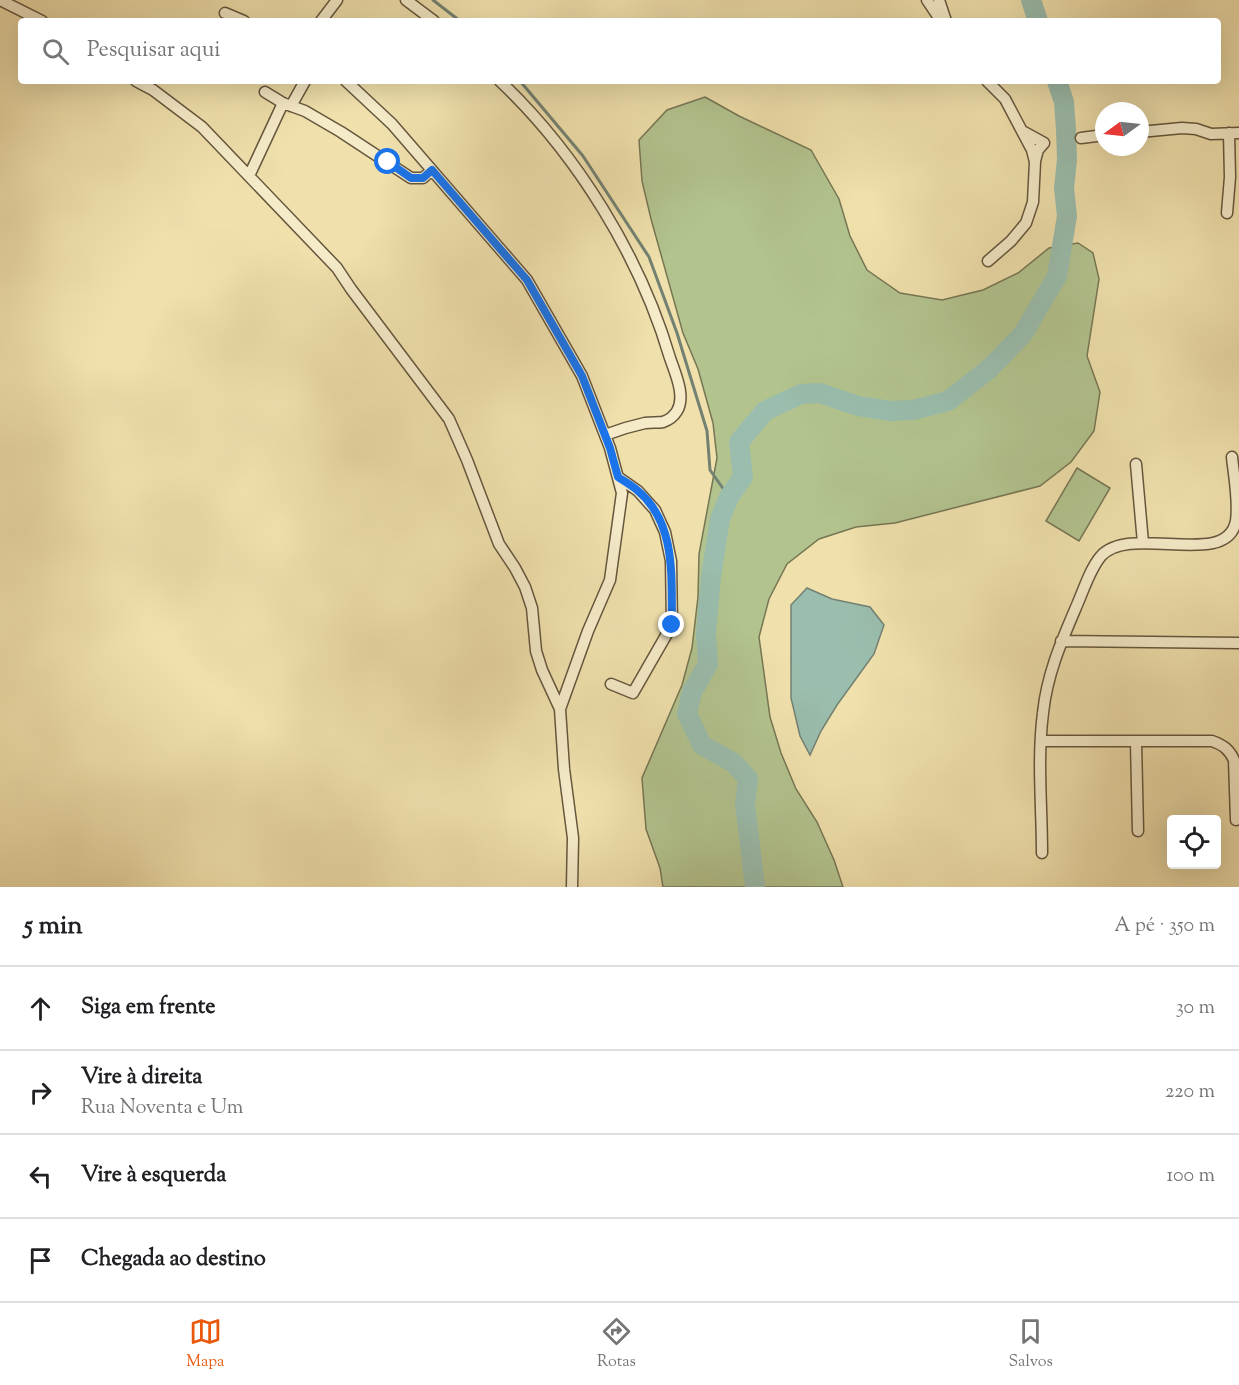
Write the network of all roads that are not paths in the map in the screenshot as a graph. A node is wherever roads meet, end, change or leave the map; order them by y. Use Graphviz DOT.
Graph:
graph roads {
  1 [pos="0,0"];
  2 [pos="337,0"];
  3 [pos="406,0"];
  4 [pos="927,0"];
  5 [pos="939,0"];
  6 [pos="225,13"];
  7 [pos="36,18"];
  8 [pos="237,18"];
  9 [pos="323,18"];
  10 [pos="430,18"];
  11 [pos="939,18"];
  12 [pos="945,18"];
  13 [pos="142,84"];
  14 [pos="303,84"];
  15 [pos="349,84"];
  16 [pos="503,84"];
  17 [pos="990,84"];
  18 [pos="266,92"];
  19 [pos="287,105"];
  20 [pos="1149,131"];
  21 [pos="1234,133"];
  22 [pos="1095,136"];
  23 [pos="1082,138"];
  24 [pos="432,170"];
  25 [pos="249,176"];
  26 [pos="1234,177"];
  27 [pos="1227,213"];
  28 [pos="988,261"];
  29 [pos="605,435"];
  30 [pos="1232,457"];
  31 [pos="1136,464"];
  32 [pos="618,477"];
  33 [pos="1143,543"];
  34 [pos="1061,641"];
  35 [pos="1239,642"];
  36 [pos="611,684"];
  37 [pos="560,709"];
  38 [pos="1041,741"];
  39 [pos="1136,742"];
  40 [pos="1236,820"];
  41 [pos="1138,831"];
  42 [pos="1042,853"];
  43 [pos="572,887"];
  1 -- 7 [label="street"];
  2 -- 9 [label="street"];
  3 -- 10 [label="street"];
  4 -- 11 [label="street"];
  5 -- 12 [label="street"];
  6 -- 8 [label="street"];
  13 -- 25 [label="street"];
  14 -- 19 [label="street"];
  15 -- 24 [label="street"];
  16 -- 29 [label="street"];
  17 -- 28 [label="street"];
  18 -- 19 [label="street"];
  19 -- 24 [label="street"];
  19 -- 25 [label="street"];
  20 -- 21 [label="street"];
  21 -- 26 [label="street"];
  22 -- 23 [label="street"];
  24 -- 29 [label="street"];
  25 -- 37 [label="street"];
  26 -- 27 [label="street"];
  29 -- 32 [label="street"];
  30 -- 33 [label="street"];
  31 -- 33 [label="street"];
  32 -- 36 [label="street"];
  32 -- 37 [label="street"];
  33 -- 34 [label="street"];
  34 -- 35 [label="street"];
  34 -- 38 [label="street"];
  37 -- 43 [label="street"];
  38 -- 39 [label="street"];
  38 -- 42 [label="street"];
  39 -- 40 [label="street"];
  39 -- 41 [label="street"];
}
